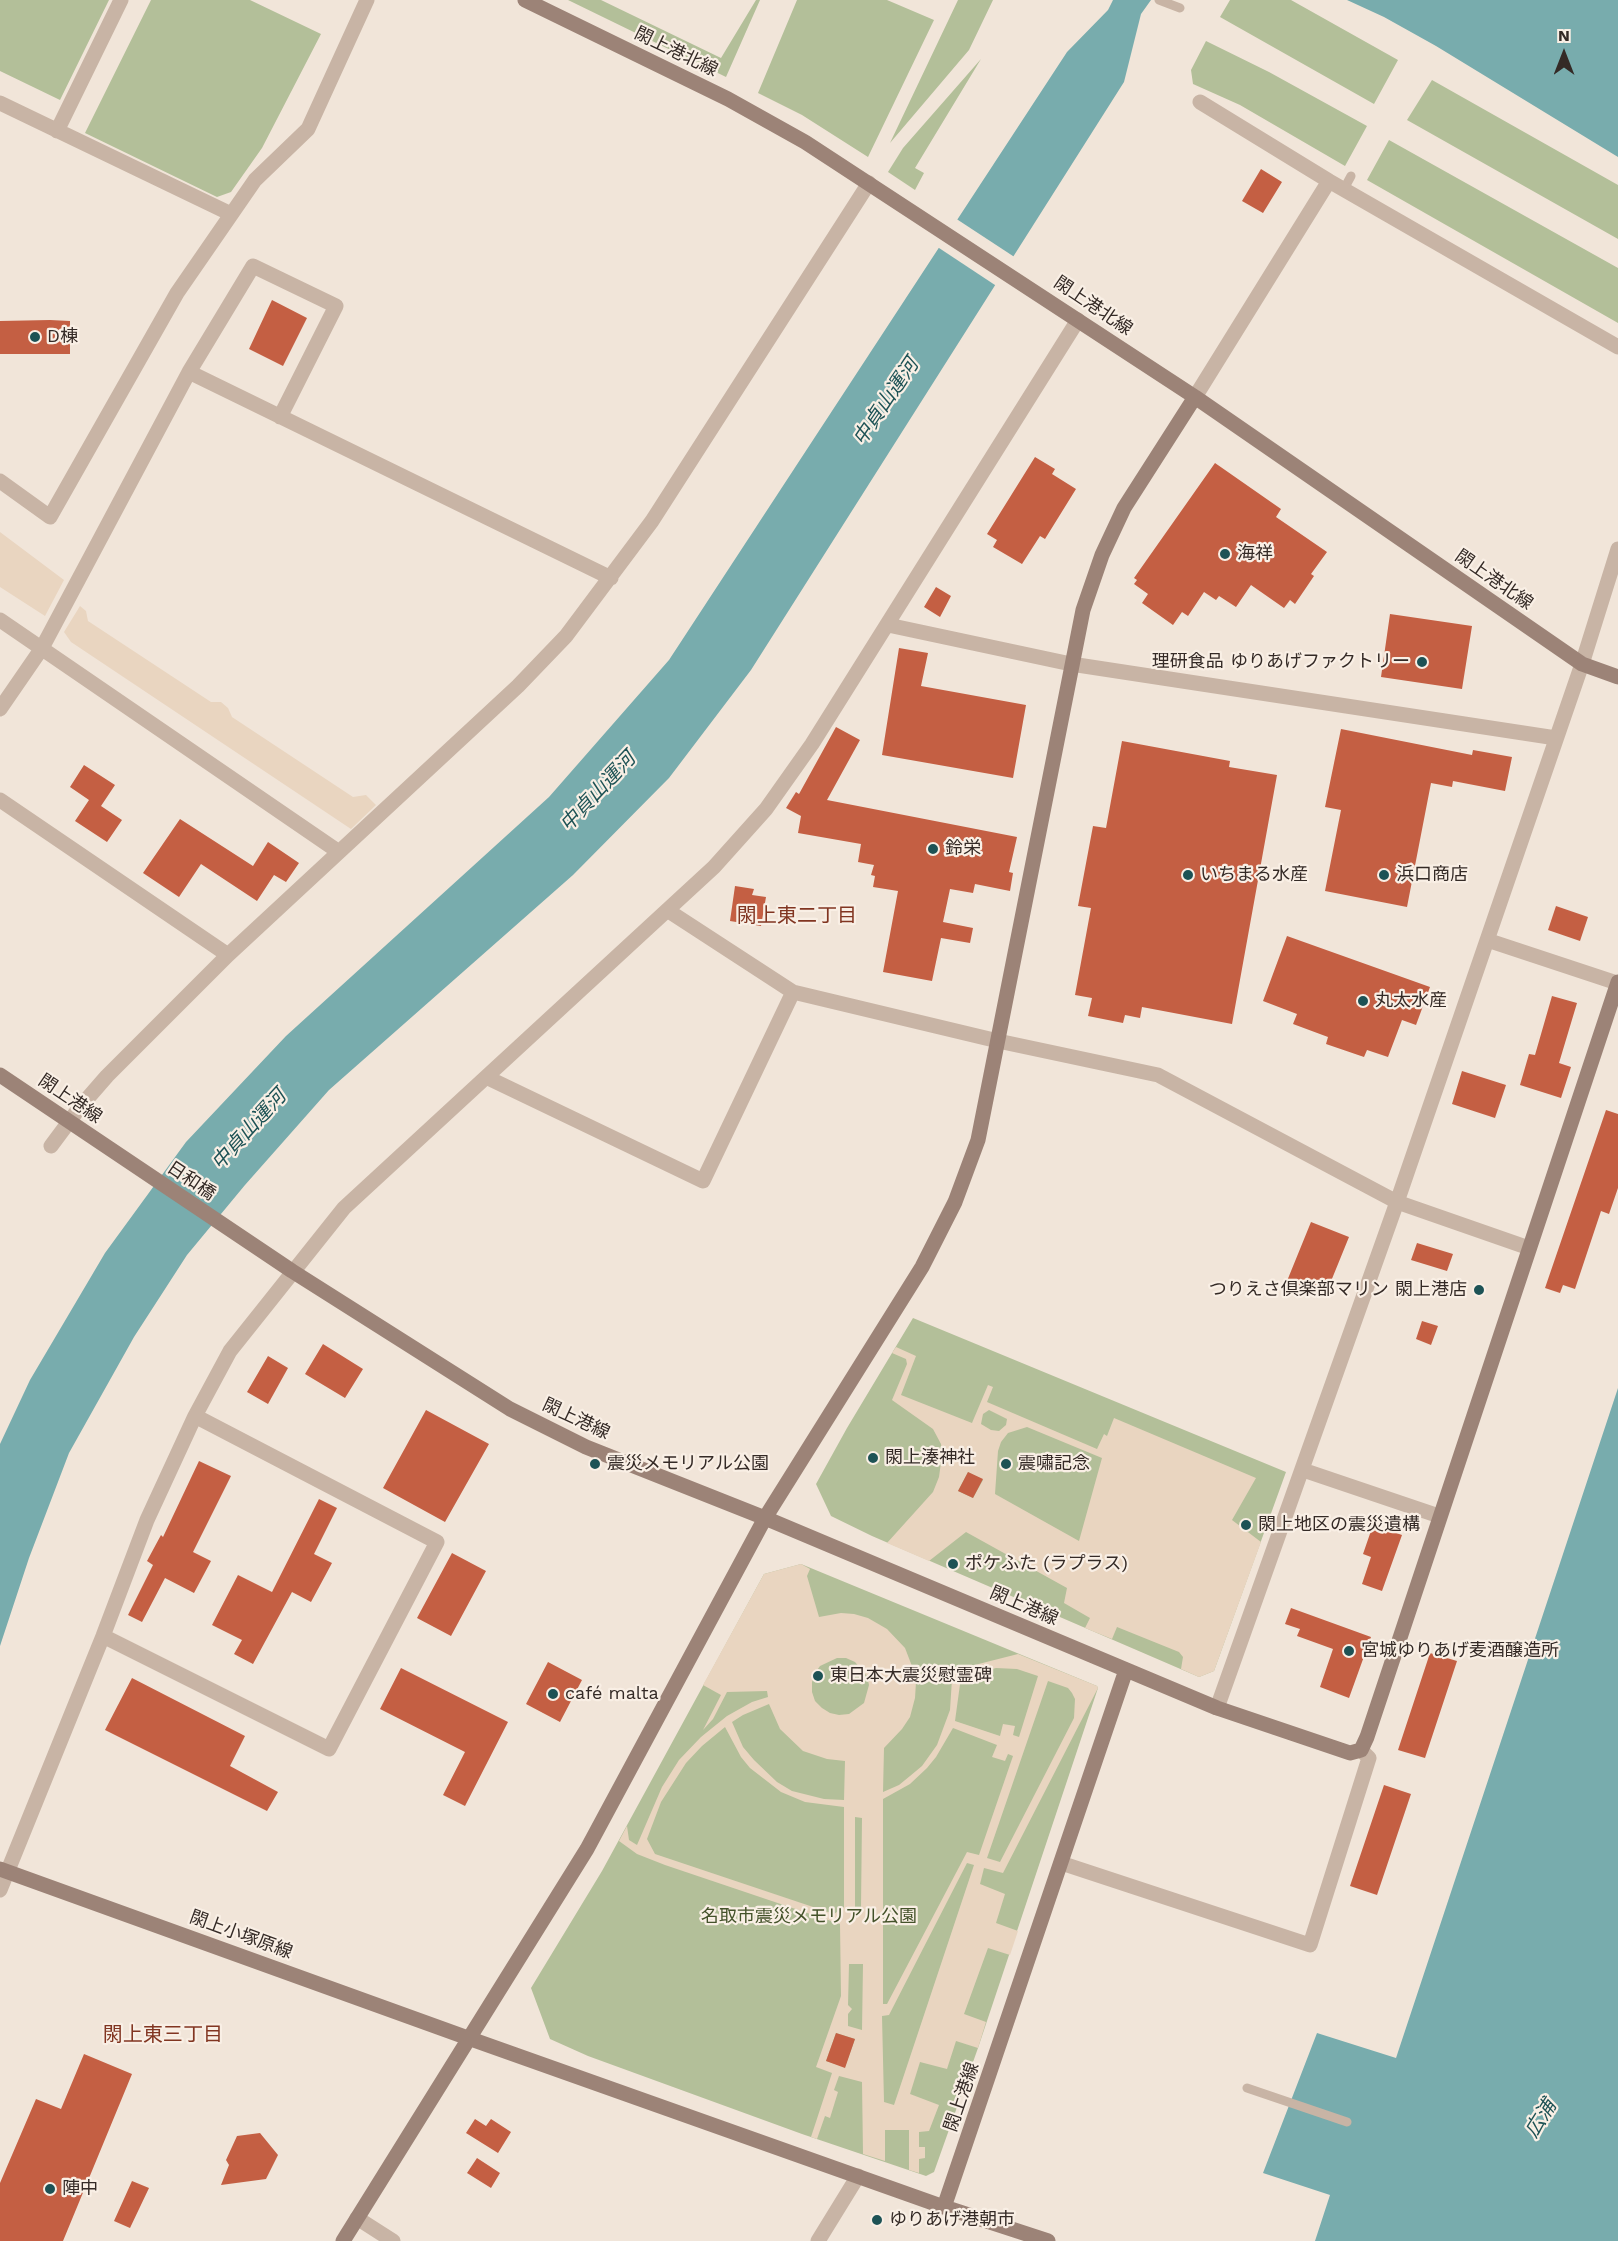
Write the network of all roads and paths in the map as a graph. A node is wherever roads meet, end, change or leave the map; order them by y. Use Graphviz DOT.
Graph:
graph roads {
  1 [pos="121,0"];
  2 [pos="366,0"];
  3 [pos="525,0"];
  4 [pos="1159,0"];
  5 [pos="1180,8"];
  6 [pos="1200,102"];
  7 [pos="0,103"];
  8 [pos="57,131"];
  9 [pos="1329,181"];
  10 [pos="870,183"];
  11 [pos="231,214"];
  12 [pos="1078,320"];
  13 [pos="1618,347"];
  14 [pos="189,372"];
  15 [pos="1195,397"];
  16 [pos="280,417"];
  17 [pos="0,481"];
  18 [pos="1618,549"];
  19 [pos="611,578"];
  20 [pos="0,620"];
  21 [pos="888,625"];
  22 [pos="42,648"];
  23 [pos="1071,664"];
  24 [pos="1581,664"];
  25 [pos="1618,677"];
  26 [pos="0,709"];
  27 [pos="1556,738"];
  28 [pos="0,800"];
  29 [pos="339,852"];
  30 [pos="667,910"];
  31 [pos="1487,940"];
  32 [pos="228,955"];
  33 [pos="1618,983"];
  34 [pos="793,992"];
  35 [pos="998,1041"];
  36 [pos="0,1075"];
  37 [pos="486,1077"];
  38 [pos="70,1123"];
  39 [pos="51,1146"];
  40 [pos="118,1156"];
  41 [pos="1397,1202"];
  42 [pos="243,1239"];
  43 [pos="1529,1248"];
  44 [pos="292,1271"];
  45 [pos="195,1416"];
  46 [pos="1303,1470"];
  47 [pos="1439,1516"];
  48 [pos="765,1518"];
  49 [pos="103,1636"];
  50 [pos="1126,1670"];
  51 [pos="1217,1708"];
  52 [pos="1361,1750"];
  53 [pos="1061,1863"];
  54 [pos="4,1870"];
  55 [pos="0,1890"];
  56 [pos="468,2038"];
  57 [pos="1247,2088"];
  58 [pos="1347,2122"];
  59 [pos="858,2176"];
  60 [pos="944,2207"];
  61 [pos="357,2218"];
  62 [pos="343,2241"];
  63 [pos="393,2241"];
  64 [pos="818,2241"];
  65 [pos="1048,2241"];
  1 -- 8 [label="street"];
  2 -- 11 [label="street"];
  3 -- 10 [label="street, 閖上港北線"];
  4 -- 5 [label="lane"];
  6 -- 9 [label="street"];
  7 -- 8 [label="street"];
  8 -- 11 [label="street"];
  9 -- 13 [label="street"];
  9 -- 15 [label="street"];
  10 -- 12 [label="street, 閖上港北線"];
  10 -- 19 [label="street"];
  11 -- 17 [label="street"];
  12 -- 15 [label="street, 閖上港北線"];
  12 -- 21 [label="street"];
  14 -- 16 [label="street"];
  14 -- 16 [label="street"];
  14 -- 22 [label="street"];
  15 -- 23 [label="street"];
  15 -- 24 [label="street, 閖上港北線"];
  16 -- 19 [label="street"];
  18 -- 24 [label="street"];
  19 -- 29 [label="street"];
  20 -- 22 [label="street"];
  21 -- 23 [label="street"];
  21 -- 30 [label="street"];
  22 -- 26 [label="street"];
  22 -- 29 [label="street"];
  23 -- 27 [label="street"];
  23 -- 35 [label="street"];
  24 -- 25 [label="street, 閖上港北線"];
  24 -- 27 [label="street"];
  27 -- 31 [label="street"];
  28 -- 32 [label="street"];
  29 -- 32 [label="street"];
  30 -- 34 [label="street"];
  30 -- 37 [label="street"];
  31 -- 33 [label="street"];
  31 -- 41 [label="street"];
  32 -- 38 [label="street"];
  33 -- 43 [label="street"];
  34 -- 35 [label="street"];
  34 -- 37 [label="street"];
  35 -- 41 [label="street"];
  35 -- 48 [label="street"];
  36 -- 38 [label="street, 閖上港線"];
  37 -- 44 [label="street"];
  38 -- 39 [label="street"];
  38 -- 40 [label="street, 閖上港線"];
  40 -- 42 [label="street, 日和橋"];
  41 -- 43 [label="street"];
  41 -- 46 [label="street"];
  42 -- 44 [label="street, 閖上港線"];
  43 -- 47 [label="street"];
  44 -- 45 [label="street"];
  44 -- 48 [label="street, 閖上港線"];
  45 -- 49 [label="street"];
  45 -- 49 [label="street"];
  46 -- 47 [label="street"];
  46 -- 51 [label="street"];
  47 -- 52 [label="street"];
  48 -- 50 [label="street, 閖上港線"];
  48 -- 56 [label="street"];
  49 -- 54 [label="street"];
  50 -- 51 [label="street"];
  50 -- 53 [label="street, 閖上港線"];
  51 -- 52 [label="street"];
  52 -- 53 [label="street"];
  53 -- 60 [label="street, 閖上港線"];
  54 -- 55 [label="street"];
  54 -- 56 [label="street, 閖上小塚原線"];
  56 -- 59 [label="street, 閖上小塚原線"];
  56 -- 61 [label="street"];
  57 -- 58 [label="lane"];
  59 -- 60 [label="street, 閖上小塚原線"];
  59 -- 64 [label="street"];
  60 -- 65 [label="street"];
  61 -- 62 [label="street"];
  61 -- 63 [label="street"];
}
